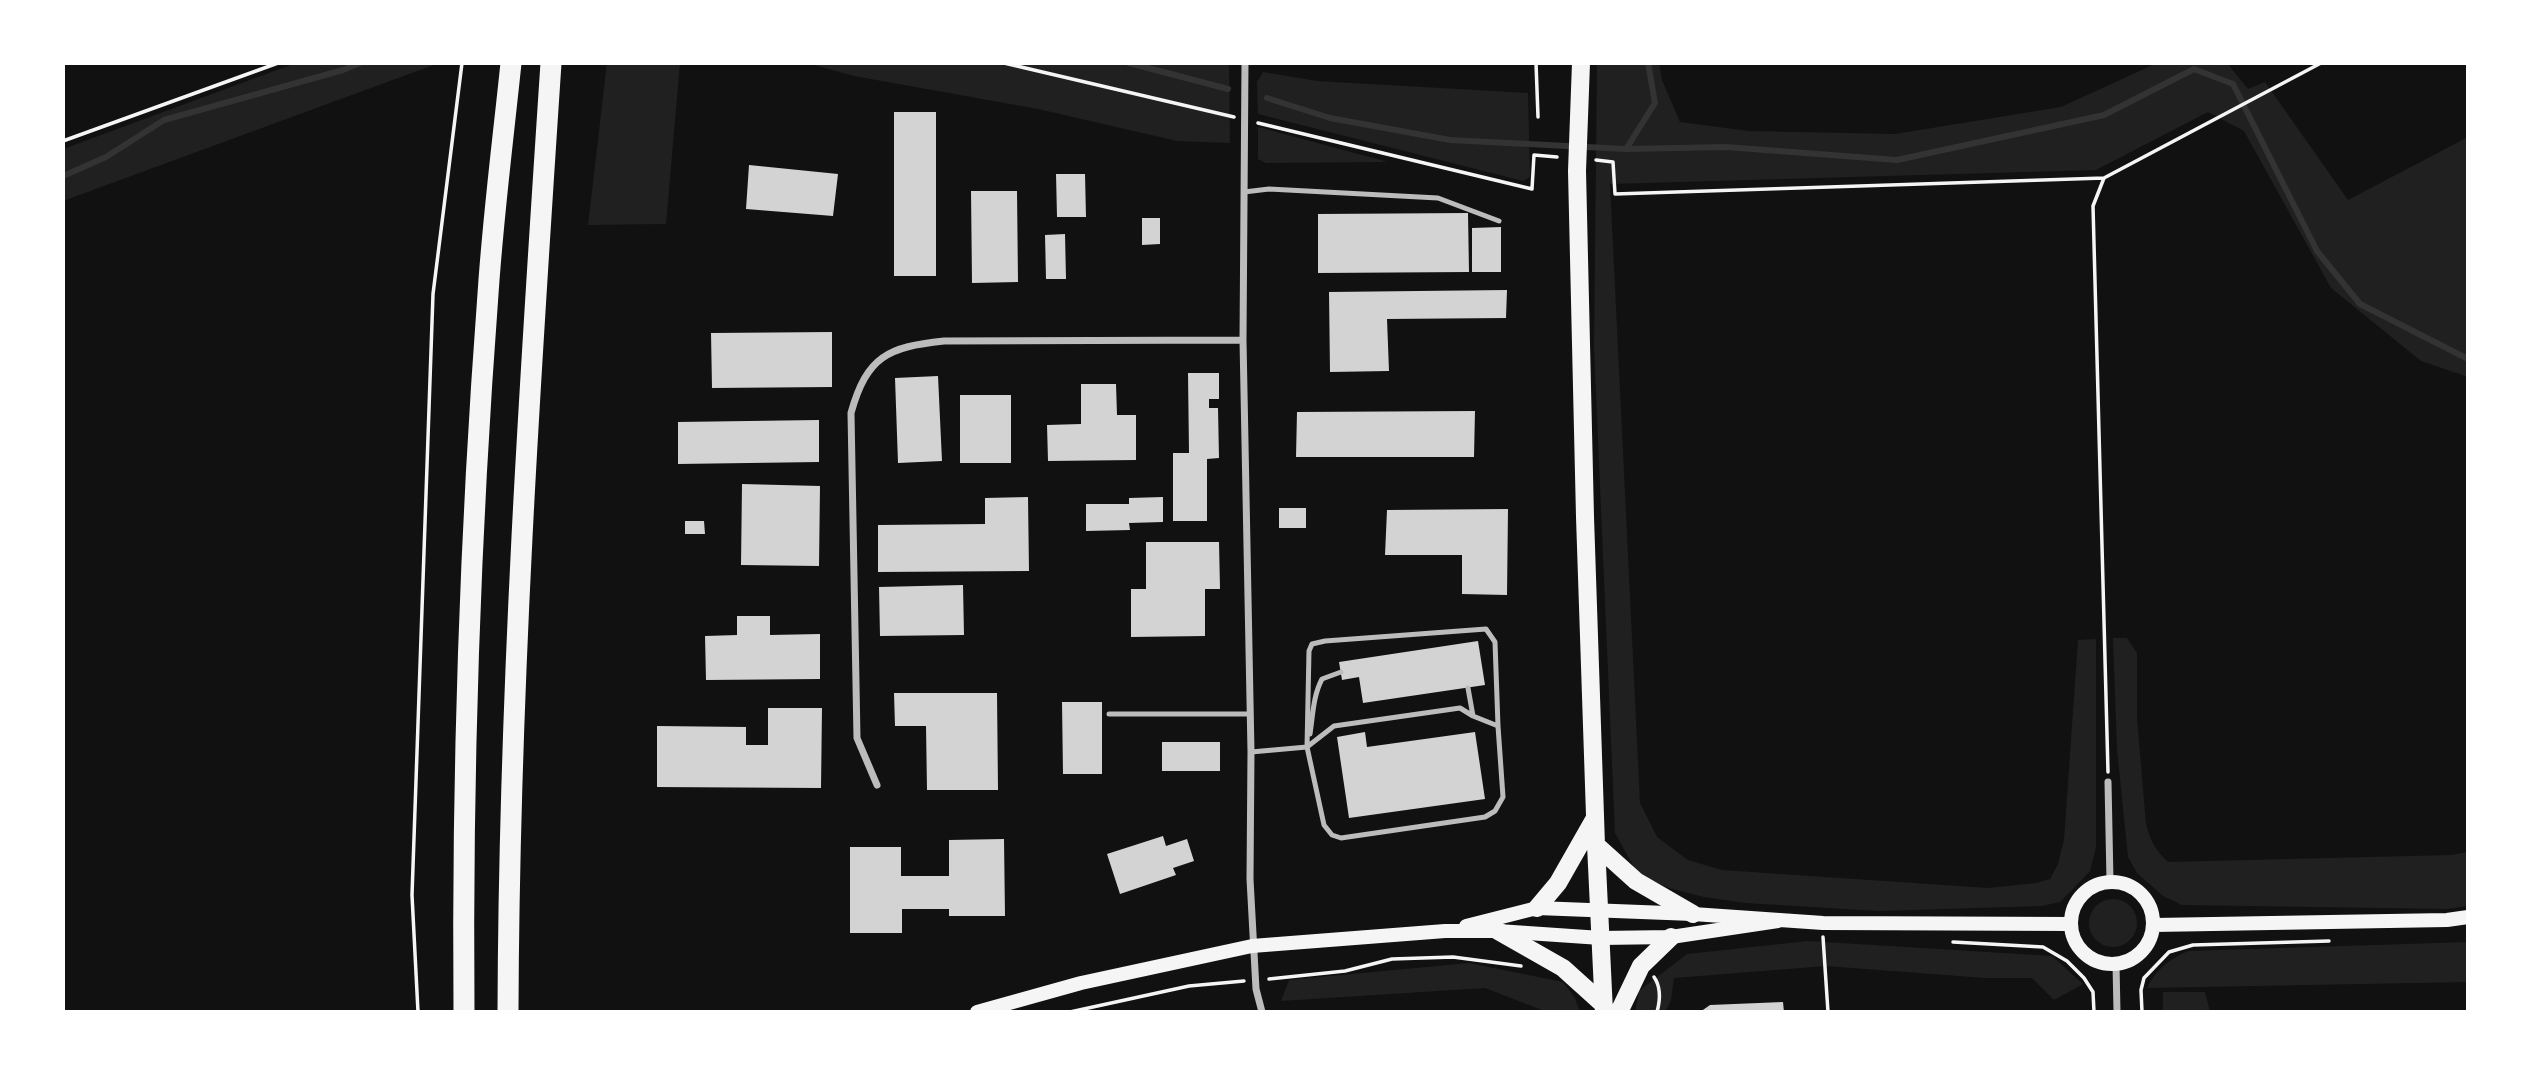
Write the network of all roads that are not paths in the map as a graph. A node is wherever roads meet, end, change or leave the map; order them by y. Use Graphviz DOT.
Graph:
graph roads {
  1 [pos="511,63"];
  2 [pos="551,63"];
  3 [pos="1245,63"];
  4 [pos="1581,63"];
  5 [pos="1244,192"];
  6 [pos="1499,220"];
  7 [pos="1243,340"];
  8 [pos="1340,672"];
  9 [pos="1468,688"];
  10 [pos="1110,714"];
  11 [pos="1250,714"];
  12 [pos="1473,716"];
  13 [pos="1498,726"];
  14 [pos="1307,747"];
  15 [pos="1251,752"];
  16 [pos="2108,782"];
  17 [pos="877,785"];
  18 [pos="1595,818"];
  19 [pos="1596,845"];
  20 [pos="2110,881"];
  21 [pos="1536,908"];
  22 [pos="1600,909"];
  23 [pos="1693,914"];
  24 [pos="2468,917"];
  25 [pos="1778,921"];
  26 [pos="2071,924"];
  27 [pos="2154,925"];
  28 [pos="1445,931"];
  29 [pos="1498,931"];
  30 [pos="1671,937"];
  31 [pos="1601,938"];
  32 [pos="1252,946"];
  33 [pos="2116,964"];
  34 [pos="1609,1010"];
  35 [pos="464,1012"];
  36 [pos="508,1012"];
  37 [pos="977,1012"];
  38 [pos="1262,1012"];
  39 [pos="2117,1012"];
  1 -- 35 [label="highway"];
  2 -- 36 [label="highway"];
  3 -- 5 [label="street"];
  4 -- 18 [label="main road"];
  5 -- 6 [label="lane"];
  5 -- 7 [label="street"];
  7 -- 11 [label="street"];
  7 -- 17 [label="street"];
  8 -- 14 [label="lane"];
  9 -- 12 [label="lane"];
  10 -- 11 [label="lane"];
  11 -- 15 [label="street"];
  12 -- 13 [label="lane"];
  12 -- 14 [label="lane"];
  13 -- 14 [label="lane"];
  13 -- 14 [label="lane"];
  14 -- 15 [label="lane"];
  15 -- 32 [label="street"];
  16 -- 20 [label="street"];
  18 -- 19 [label="main road"];
  18 -- 21 [label="main road"];
  19 -- 22 [label="main road"];
  19 -- 23 [label="main road"];
  20 -- 26 [label="main road"];
  20 -- 27 [label="main road"];
  21 -- 22 [label="main road"];
  21 -- 28 [label="main road"];
  22 -- 23 [label="main road"];
  22 -- 31 [label="main road"];
  23 -- 25 [label="main road"];
  24 -- 27 [label="main road"];
  25 -- 26 [label="main road"];
  25 -- 30 [label="main road"];
  26 -- 33 [label="main road"];
  27 -- 33 [label="main road"];
  28 -- 29 [label="main road"];
  28 -- 32 [label="main road"];
  29 -- 31 [label="main road"];
  29 -- 34 [label="main road"];
  30 -- 31 [label="main road"];
  30 -- 34 [label="main road"];
  31 -- 34 [label="main road"];
  32 -- 37 [label="main road"];
  32 -- 38 [label="street"];
  33 -- 39 [label="street"];
}
